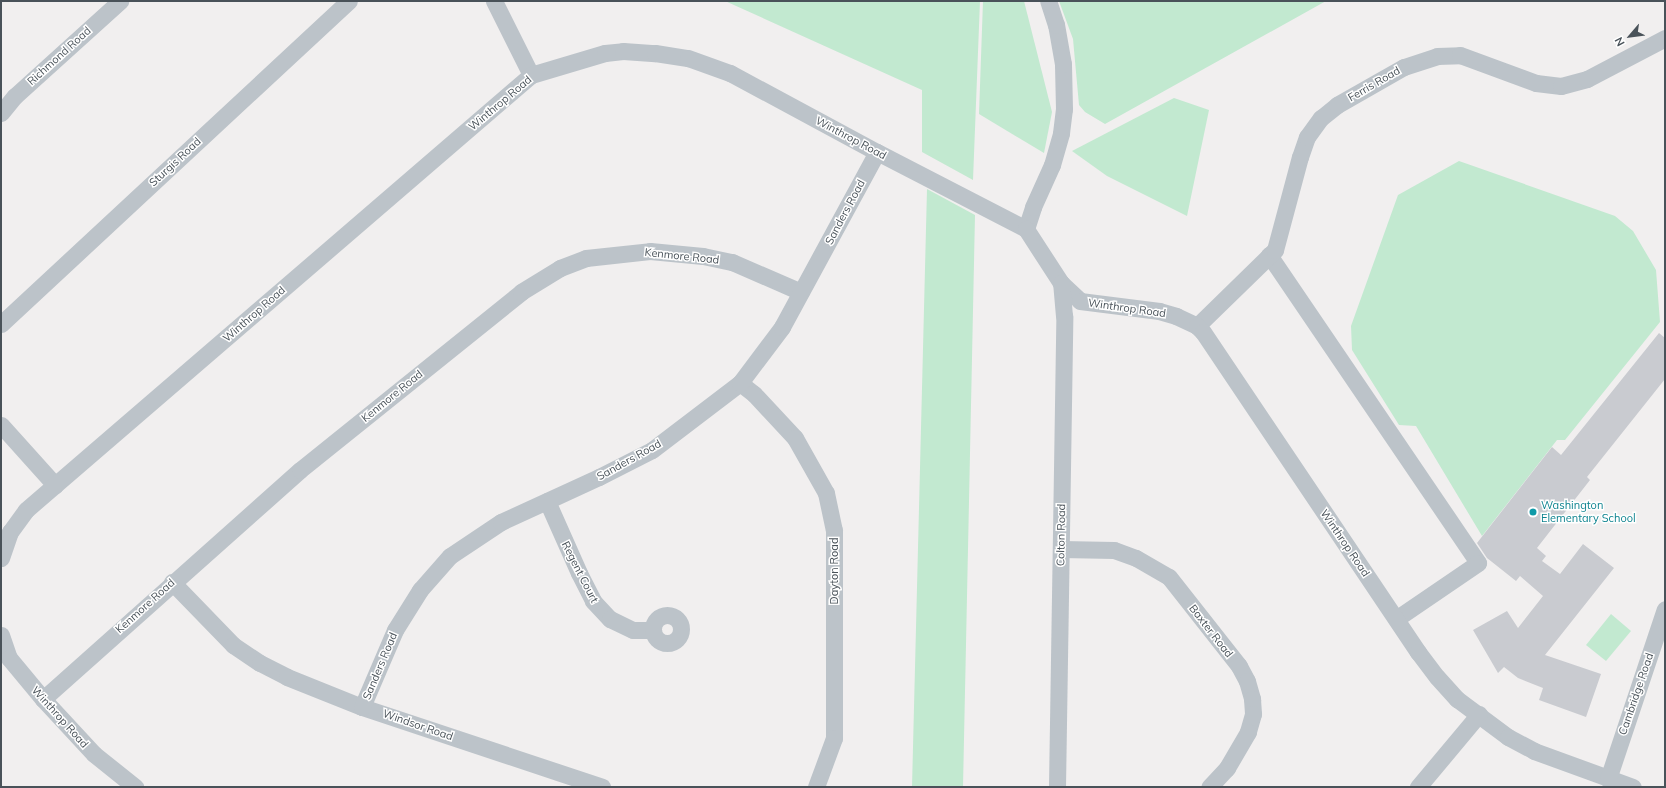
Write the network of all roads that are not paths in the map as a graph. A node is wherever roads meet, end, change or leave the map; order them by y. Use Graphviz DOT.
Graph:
graph roads {
  1 [pos="120,1"];
  2 [pos="349,1"];
  3 [pos="494,1"];
  4 [pos="1048,1"];
  5 [pos="1665,38"];
  6 [pos="531,75"];
  7 [pos="1,113"];
  8 [pos="877,152"];
  9 [pos="1026,229"];
  10 [pos="1269,255"];
  11 [pos="1061,283"];
  12 [pos="801,292"];
  13 [pos="3,317"];
  14 [pos="1197,326"];
  15 [pos="740,383"];
  16 [pos="1,425"];
  17 [pos="55,485"];
  18 [pos="547,502"];
  19 [pos="1061,548"];
  20 [pos="1,558"];
  21 [pos="172,582"];
  22 [pos="1665,611"];
  23 [pos="1396,619"];
  24 [pos="652,630"];
  25 [pos="1,635"];
  26 [pos="42,699"];
  27 [pos="362,707"];
  28 [pos="1479,714"];
  29 [pos="1608,779"];
  30 [pos="130,785"];
  31 [pos="602,787"];
  32 [pos="816,787"];
  33 [pos="1057,787"];
  34 [pos="1209,787"];
  35 [pos="1418,787"];
  36 [pos="1633,787"];
  1 -- 7 [label="street, Richmond Road"];
  2 -- 13 [label="street, Sturgis Road"];
  3 -- 6 [label="street"];
  4 -- 9 [label="street"];
  5 -- 10 [label="street, Ferris Road"];
  6 -- 8 [label="street, Winthrop Road"];
  6 -- 17 [label="street, Winthrop Road"];
  8 -- 9 [label="street, Winthrop Road"];
  8 -- 12 [label="street, Sanders Road"];
  9 -- 11 [label="street, Winthrop Road"];
  10 -- 14 [label="street, Ferris Road"];
  10 -- 23 [label="street"];
  11 -- 14 [label="street, Winthrop Road"];
  11 -- 19 [label="street, Colton Road"];
  12 -- 15 [label="street, Sanders Road"];
  12 -- 21 [label="street, Kenmore Road"];
  14 -- 23 [label="street, Winthrop Road"];
  15 -- 18 [label="street, Sanders Road"];
  15 -- 32 [label="street, Dayton Road"];
  16 -- 17 [label="street"];
  17 -- 20 [label="street, Winthrop Road"];
  18 -- 24 [label="street, Regent Court"];
  18 -- 27 [label="street, Sanders Road"];
  19 -- 33 [label="street, Colton Road"];
  19 -- 34 [label="street, Baxter Road"];
  21 -- 26 [label="street, Kenmore Road"];
  21 -- 27 [label="street, Windsor Road"];
  22 -- 29 [label="street, Cambridge Road"];
  23 -- 28 [label="street, Winthrop Road"];
  25 -- 26 [label="street, Winthrop Road"];
  26 -- 30 [label="street, Winthrop Road"];
  27 -- 31 [label="street, Windsor Road"];
  28 -- 29 [label="street, Winthrop Road"];
  28 -- 35 [label="street"];
  29 -- 36 [label="street, Winthrop Road"];
}
